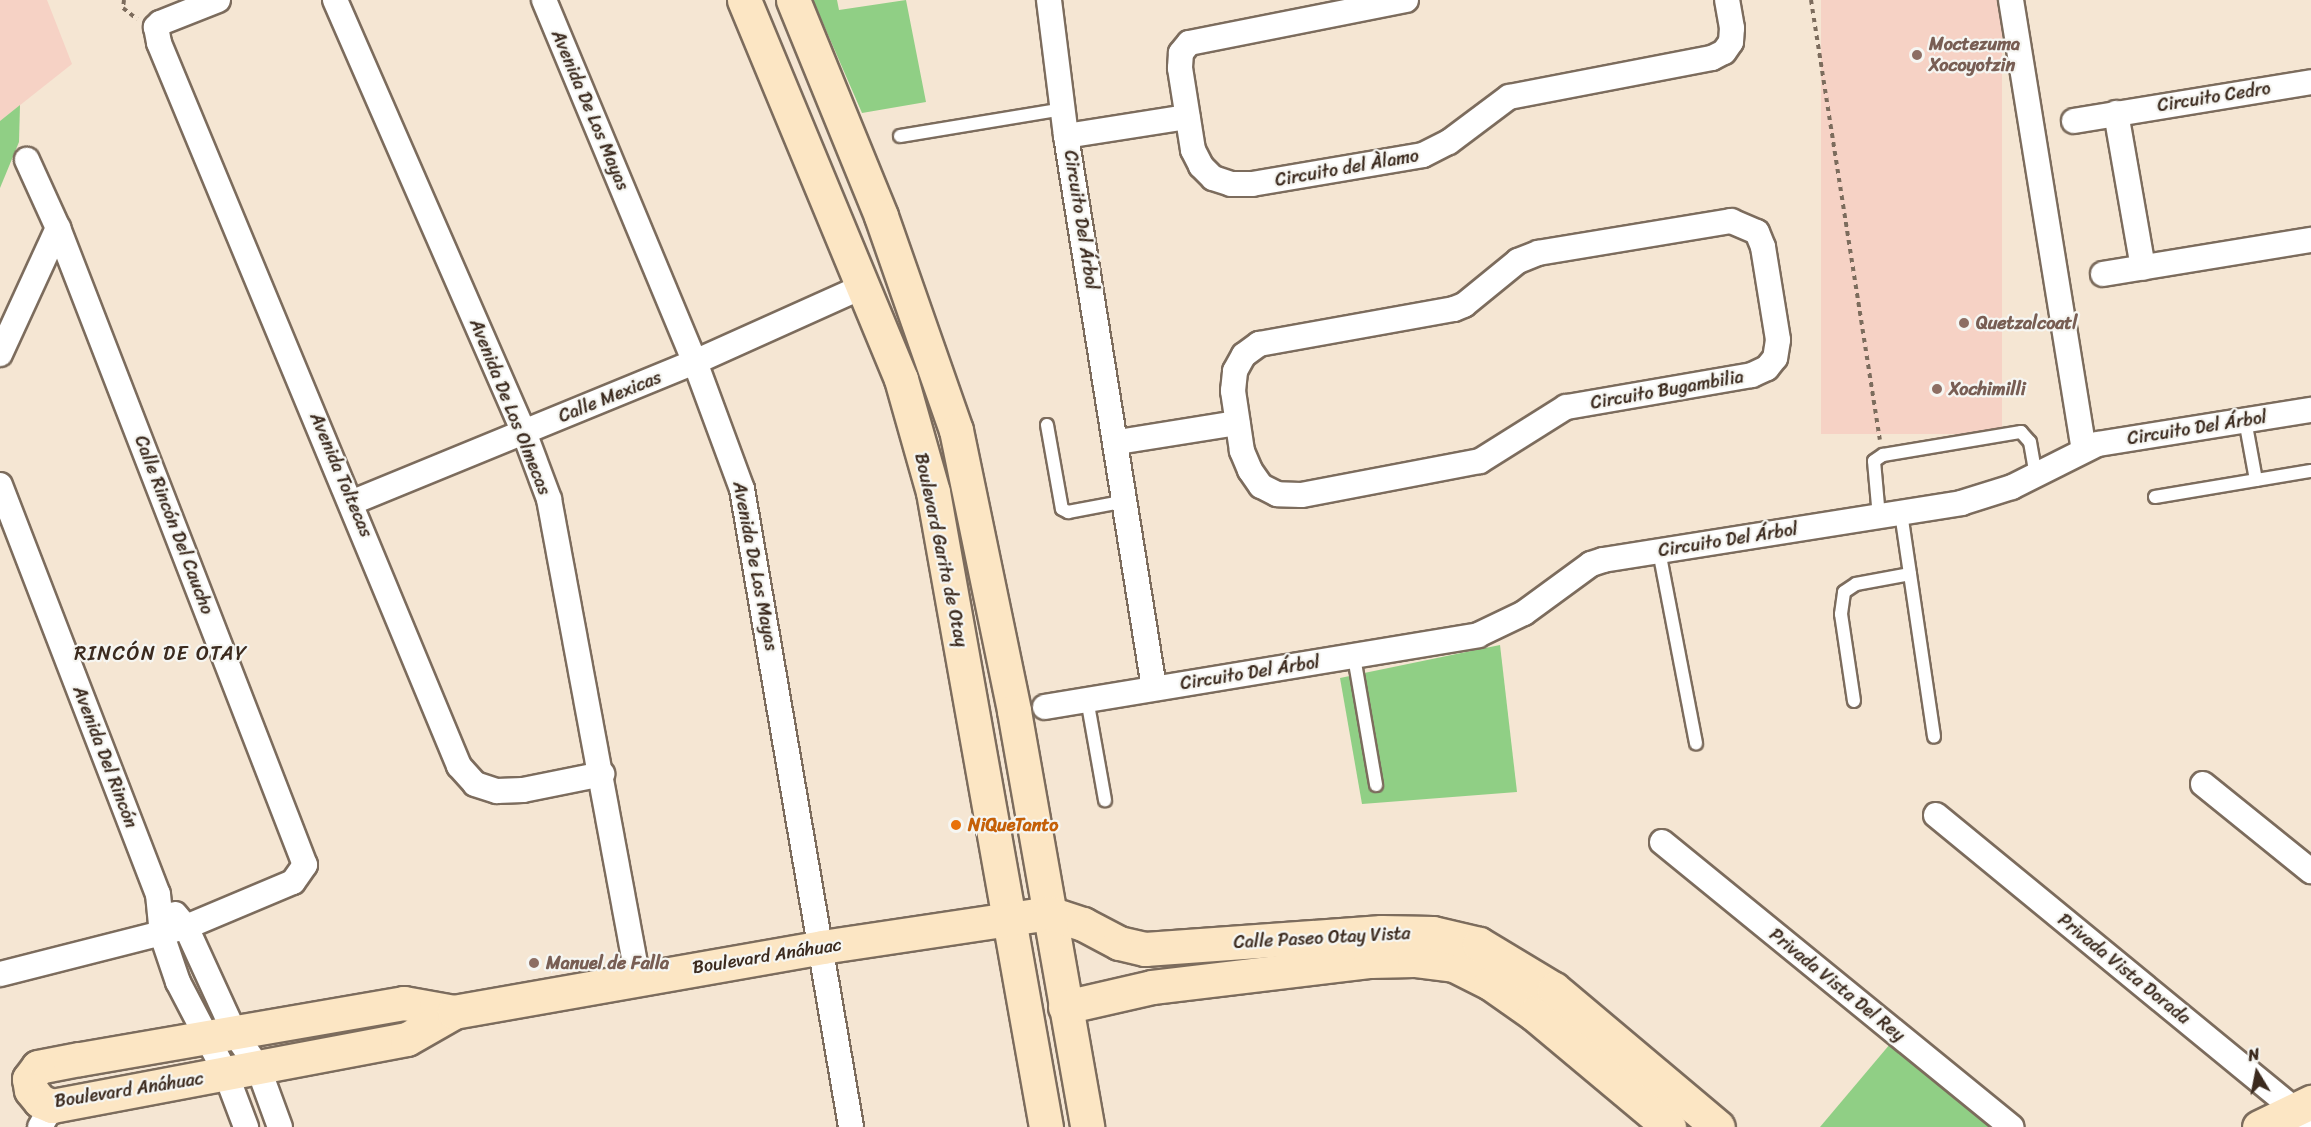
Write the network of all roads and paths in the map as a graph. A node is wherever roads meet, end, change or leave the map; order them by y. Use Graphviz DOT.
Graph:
graph roads {
  1 [pos="218,0"];
  2 [pos="335,0"];
  3 [pos="544,0"];
  4 [pos="744,0"];
  5 [pos="794,0"];
  6 [pos="1049,0"];
  7 [pos="1406,0"];
  8 [pos="1727,0"];
  9 [pos="1810,0"];
  10 [pos="2011,0"];
  11 [pos="2311,82"];
  12 [pos="1063,109"];
  13 [pos="2116,113"];
  14 [pos="1188,117"];
  15 [pos="2074,121"];
  16 [pos="900,136"];
  17 [pos="1066,136"];
  18 [pos="27,160"];
  19 [pos="58,228"];
  20 [pos="2311,240"];
  21 [pos="2143,268"];
  22 [pos="2103,274"];
  23 [pos="864,285"];
  24 [pos="0,354"];
  25 [pos="695,362"];
  26 [pos="2311,410"];
  27 [pos="2245,420"];
  28 [pos="1237,423"];
  29 [pos="1047,425"];
  30 [pos="524,432"];
  31 [pos="1118,442"];
  32 [pos="2084,449"];
  33 [pos="1883,455"];
  34 [pos="2311,471"];
  35 [pos="2036,475"];
  36 [pos="2256,480"];
  37 [pos="0,485"];
  38 [pos="2155,497"];
  39 [pos="1126,501"];
  40 [pos="353,502"];
  41 [pos="1890,515"];
  42 [pos="1659,551"];
  43 [pos="1910,574"];
  44 [pos="1354,657"];
  45 [pos="1154,688"];
  46 [pos="1087,699"];
  47 [pos="1854,701"];
  48 [pos="1045,707"];
  49 [pos="1934,737"];
  50 [pos="1696,743"];
  51 [pos="602,774"];
  52 [pos="2203,784"];
  53 [pos="1376,785"];
  54 [pos="1105,800"];
  55 [pos="1935,815"];
  56 [pos="1662,842"];
  57 [pos="2311,870"];
  58 [pos="158,894"];
  59 [pos="1049,913"];
  60 [pos="1010,919"];
  61 [pos="186,927"];
  62 [pos="162,935"];
  63 [pos="822,947"];
  64 [pos="1145,949"];
  65 [pos="0,974"];
  66 [pos="638,978"];
  67 [pos="1152,987"];
  68 [pos="1544,1001"];
  69 [pos="1065,1007"];
  70 [pos="454,1012"];
  71 [pos="220,1036"];
  72 [pos="79,1059"];
  73 [pos="258,1067"];
  74 [pos="226,1074"];
  75 [pos="88,1099"];
  76 [pos="2306,1111"];
  77 [pos="46,1116"];
  78 [pos="246,1127"];
  79 [pos="280,1127"];
  80 [pos="851,1127"];
  81 [pos="1046,1127"];
  82 [pos="1087,1127"];
  83 [pos="1669,1127"];
  84 [pos="1718,1127"];
  85 [pos="2013,1127"];
  86 [pos="2259,1127"];
  1 -- 40 [label="street, Avenida Toltecas"];
  2 -- 30 [label="street, Avenida De Los Olmecas"];
  3 -- 25 [label="street, Avenida De Los Mayas"];
  4 -- 23 [label="street, Boulevard Garita de Otay"];
  5 -- 59 [label="street"];
  6 -- 12 [label="street, Circuito Del Árbol"];
  7 -- 14 [label="street, Circuito del Àlamo"];
  8 -- 14 [label="street, Circuito del Àlamo"];
  9 -- 33 [label="path"];
  10 -- 32 [label="street"];
  11 -- 13 [label="street, Circuito Cedro"];
  12 -- 16 [label="lane"];
  12 -- 17 [label="street, Circuito Del Árbol"];
  13 -- 15 [label="street, Circuito Cedro"];
  13 -- 21 [label="street"];
  14 -- 17 [label="street"];
  17 -- 31 [label="street, Circuito Del Árbol"];
  18 -- 19 [label="street, Calle Rincón Del Caucho"];
  19 -- 24 [label="street"];
  19 -- 61 [label="street, Calle Rincón Del Caucho"];
  20 -- 21 [label="street"];
  21 -- 22 [label="street"];
  23 -- 25 [label="street, Calle Mexicas"];
  23 -- 60 [label="street, Boulevard Garita de Otay"];
  25 -- 30 [label="street, Calle Mexicas"];
  25 -- 63 [label="street, Avenida De Los Mayas"];
  26 -- 27 [label="street, Circuito Del Árbol"];
  27 -- 32 [label="street, Circuito Del Árbol"];
  27 -- 36 [label="lane"];
  28 -- 28 [label="street, Circuito Bugambilia"];
  28 -- 31 [label="street"];
  29 -- 39 [label="lane"];
  30 -- 40 [label="street, Calle Mexicas"];
  30 -- 51 [label="street, Avenida De Los Olmecas"];
  31 -- 39 [label="street, Circuito Del Árbol"];
  32 -- 35 [label="street, Circuito Del Árbol"];
  33 -- 35 [label="lane"];
  33 -- 41 [label="lane"];
  34 -- 36 [label="lane"];
  35 -- 41 [label="street, Circuito Del Árbol"];
  36 -- 38 [label="lane"];
  37 -- 58 [label="street, Avenida Del Rincón"];
  39 -- 45 [label="street, Circuito Del Árbol"];
  40 -- 51 [label="street, Avenida Toltecas"];
  41 -- 42 [label="street, Circuito Del Árbol"];
  41 -- 43 [label="lane"];
  42 -- 44 [label="street, Circuito Del Árbol"];
  42 -- 50 [label="lane"];
  43 -- 47 [label="lane"];
  43 -- 49 [label="lane"];
  44 -- 45 [label="street, Circuito Del Árbol"];
  44 -- 53 [label="lane"];
  45 -- 46 [label="street, Circuito Del Árbol"];
  46 -- 48 [label="street, Circuito Del Árbol"];
  46 -- 54 [label="lane"];
  51 -- 66 [label="street, Avenida De Los Olmecas"];
  52 -- 57 [label="street"];
  55 -- 76 [label="street, Privada Vista Dorada"];
  56 -- 85 [label="street, Privada Vista Del Rey"];
  58 -- 61 [label="street, Avenida Del Rincón"];
  58 -- 62 [label="street, Avenida Del Rincón"];
  59 -- 60 [label="street, Boulevard Anáhuac"];
  59 -- 64 [label="street, Calle Paseo Otay Vista"];
  59 -- 69 [label="street"];
  60 -- 63 [label="street, Boulevard Anáhuac"];
  60 -- 81 [label="street, Boulevard Garita de Otay"];
  61 -- 62 [label="street, Calle Rincón Del Caucho"];
  61 -- 71 [label="street, Avenida Del Rincón"];
  62 -- 65 [label="street, Calle Rincón Del Caucho"];
  62 -- 71 [label="street, Avenida Del Rincón"];
  63 -- 66 [label="street, Boulevard Anáhuac"];
  63 -- 80 [label="street, Avenida De Los Mayas"];
  64 -- 67 [label="street"];
  64 -- 68 [label="street, Calle Paseo Otay Vista"];
  66 -- 70 [label="street, Boulevard Anáhuac"];
  67 -- 68 [label="street, Calle Paseo Otay Vista"];
  67 -- 69 [label="street, Calle Paseo Otay Vista"];
  68 -- 83 [label="street, Calle Paseo Otay Vista"];
  68 -- 84 [label="street, Calle Paseo Otay Vista"];
  69 -- 82 [label="street"];
  70 -- 71 [label="street, Boulevard Anáhuac"];
  70 -- 73 [label="street, Boulevard Anáhuac"];
  71 -- 72 [label="street, Boulevard Anáhuac"];
  71 -- 73 [label="street"];
  71 -- 74 [label="street"];
  72 -- 75 [label="street"];
  72 -- 77 [label="street, Boulevard Anáhuac"];
  73 -- 74 [label="street, Boulevard Anáhuac"];
  73 -- 79 [label="street"];
  74 -- 75 [label="street, Boulevard Anáhuac"];
  74 -- 78 [label="street"];
  75 -- 77 [label="street, Boulevard Anáhuac"];
  76 -- 86 [label="street"];
}
